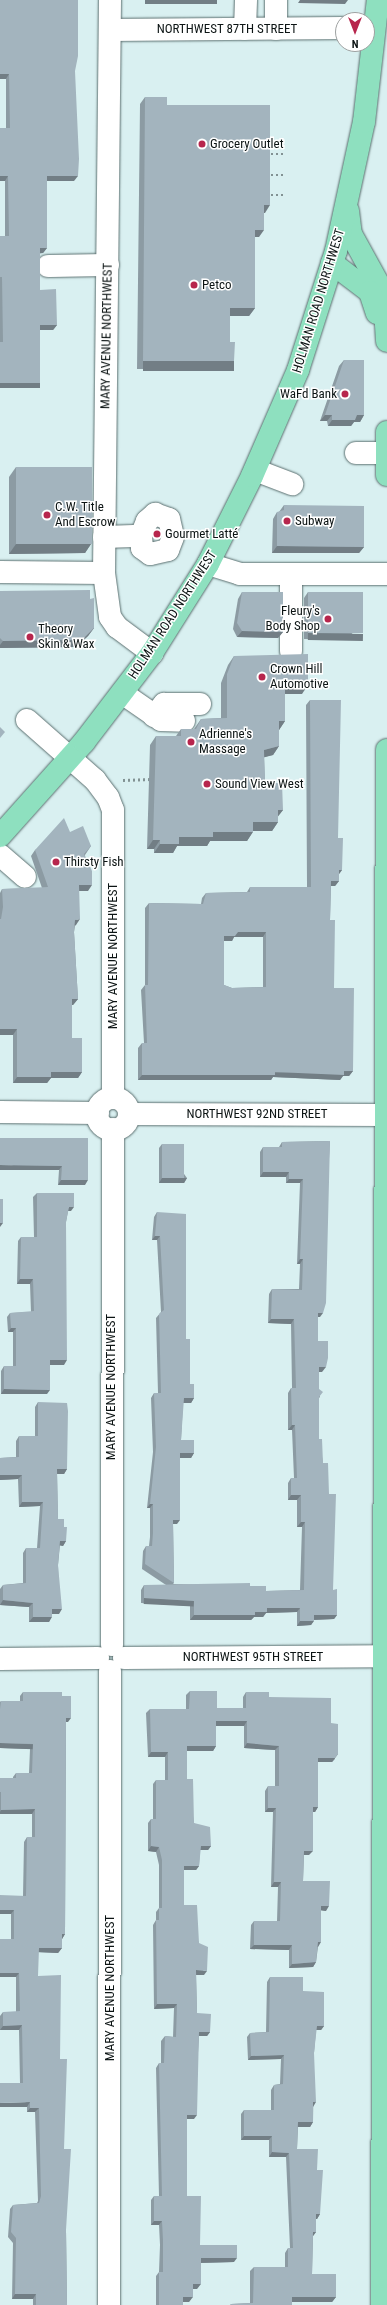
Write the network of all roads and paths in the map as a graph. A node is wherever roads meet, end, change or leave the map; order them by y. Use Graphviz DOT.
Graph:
graph roads {
  1 [pos="110,0"];
  2 [pos="246,0"];
  3 [pos="276,0"];
  4 [pos="378,0"];
  5 [pos="335,28"];
  6 [pos="376,28"];
  7 [pos="245,29"];
  8 [pos="276,29"];
  9 [pos="110,30"];
  10 [pos="271,154"];
  11 [pos="285,154"];
  12 [pos="271,175"];
  13 [pos="285,175"];
  14 [pos="271,195"];
  15 [pos="285,195"];
  16 [pos="347,204"];
  17 [pos="332,263"];
  18 [pos="108,265"];
  19 [pos="48,266"];
  20 [pos="387,342"];
  21 [pos="387,432"];
  22 [pos="387,447"];
  23 [pos="356,453"];
  24 [pos="387,453"];
  25 [pos="255,470"];
  26 [pos="387,475"];
  27 [pos="292,484"];
  28 [pos="141,536"];
  29 [pos="104,537"];
  30 [pos="208,564"];
  31 [pos="0,572"];
  32 [pos="104,573"];
  33 [pos="290,574"];
  34 [pos="387,574"];
  35 [pos="291,651"];
  36 [pos="152,653"];
  37 [pos="122,693"];
  38 [pos="200,704"];
  39 [pos="154,716"];
  40 [pos="27,720"];
  41 [pos="184,721"];
  42 [pos="387,750"];
  43 [pos="71,758"];
  44 [pos="155,779"];
  45 [pos="122,780"];
  46 [pos="0,836"];
  47 [pos="0,854"];
  48 [pos="25,877"];
  49 [pos="113,1098"];
  50 [pos="0,1112"];
  51 [pos="98,1113"];
  52 [pos="129,1114"];
  53 [pos="385,1115"];
  54 [pos="113,1129"];
  55 [pos="383,1656"];
  56 [pos="111,1658"];
  57 [pos="0,1659"];
  58 [pos="386,1985"];
  59 [pos="109,2305"];
  60 [pos="382,2305"];
  1 -- 9 [label="street, MARY AVENUE NORTHWEST"];
  2 -- 7 [label="street"];
  3 -- 8 [label="street"];
  4 -- 6 [label="main road, HOLMAN ROAD NORTHWEST"];
  5 -- 8 [label="street, NORTHWEST 87TH STREET"];
  6 -- 16 [label="main road, HOLMAN ROAD NORTHWEST"];
  7 -- 8 [label="street, NORTHWEST 87TH STREET"];
  7 -- 9 [label="street, NORTHWEST 87TH STREET"];
  9 -- 18 [label="street, MARY AVENUE NORTHWEST"];
  10 -- 11 [label="path"];
  12 -- 13 [label="path"];
  14 -- 15 [label="path"];
  16 -- 17 [label="main road, HOLMAN ROAD NORTHWEST"];
  16 -- 20 [label="main road"];
  17 -- 20 [label="main road"];
  17 -- 25 [label="main road, HOLMAN ROAD NORTHWEST"];
  18 -- 19 [label="street"];
  18 -- 29 [label="street, MARY AVENUE NORTHWEST"];
  21 -- 22 [label="main road"];
  22 -- 24 [label="main road"];
  23 -- 24 [label="street"];
  24 -- 26 [label="main road"];
  25 -- 27 [label="street"];
  25 -- 30 [label="main road, HOLMAN ROAD NORTHWEST"];
  28 -- 29 [label="street"];
  29 -- 32 [label="street, MARY AVENUE NORTHWEST"];
  30 -- 33 [label="street"];
  30 -- 36 [label="main road, HOLMAN ROAD NORTHWEST"];
  31 -- 32 [label="street"];
  32 -- 36 [label="street, MARY AVENUE NORTHWEST"];
  33 -- 34 [label="street"];
  33 -- 35 [label="street"];
  36 -- 37 [label="main road, HOLMAN ROAD NORTHWEST"];
  37 -- 39 [label="street"];
  37 -- 43 [label="main road, HOLMAN ROAD NORTHWEST"];
  38 -- 39 [label="street"];
  39 -- 41 [label="street"];
  40 -- 43 [label="street, MARY AVENUE NORTHWEST"];
  42 -- 53 [label="main road"];
  43 -- 46 [label="main road, HOLMAN ROAD NORTHWEST"];
  43 -- 49 [label="street, MARY AVENUE NORTHWEST"];
  44 -- 45 [label="path"];
  47 -- 48 [label="street"];
  49 -- 51 [label="street"];
  49 -- 52 [label="street"];
  50 -- 51 [label="street"];
  51 -- 54 [label="street"];
  52 -- 53 [label="street, NORTHWEST 92ND STREET"];
  52 -- 54 [label="street"];
  53 -- 55 [label="main road"];
  54 -- 56 [label="street, MARY AVENUE NORTHWEST"];
  55 -- 56 [label="street, NORTHWEST 95TH STREET"];
  55 -- 58 [label="main road"];
  56 -- 57 [label="street, NORTHWEST 95TH STREET"];
  56 -- 59 [label="street, MARY AVENUE NORTHWEST"];
  58 -- 60 [label="main road"];
}
